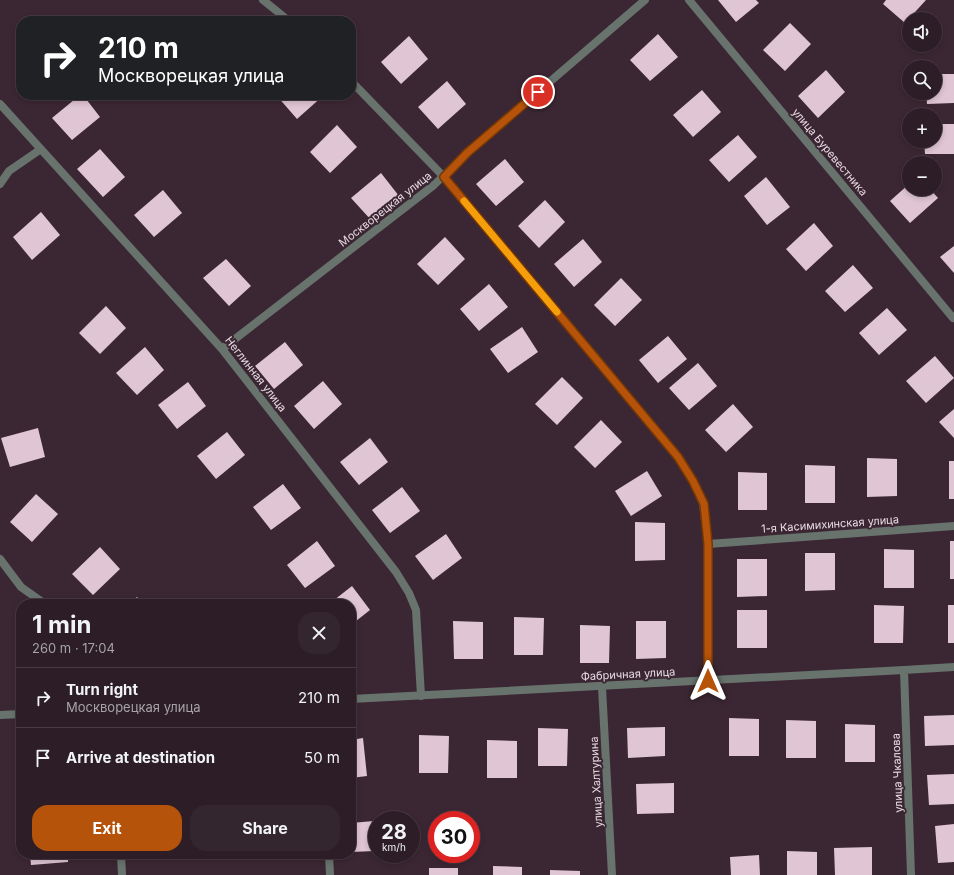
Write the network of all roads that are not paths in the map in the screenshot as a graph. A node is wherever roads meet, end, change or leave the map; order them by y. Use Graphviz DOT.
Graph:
graph roads {
  1 [pos="263,0"];
  2 [pos="645,0"];
  3 [pos="689,0"];
  4 [pos="283,16"];
  5 [pos="356,86"];
  6 [pos="0,104"];
  7 [pos="41,149"];
  8 [pos="444,177"];
  9 [pos="0,184"];
  10 [pos="954,317"];
  11 [pos="222,349"];
  12 [pos="954,526"];
  13 [pos="708,544"];
  14 [pos="0,559"];
  15 [pos="38,599"];
  16 [pos="954,666"];
  17 [pos="904,670"];
  18 [pos="708,681"];
  19 [pos="602,687"];
  20 [pos="421,696"];
  21 [pos="356,699"];
  22 [pos="0,714"];
  23 [pos="16,714"];
  24 [pos="121,859"];
  25 [pos="329,859"];
  26 [pos="122,875"];
  27 [pos="330,875"];
  28 [pos="612,875"];
  29 [pos="911,875"];
  1 -- 4 [label="street"];
  2 -- 8 [label="street, Москворецкая улица"];
  3 -- 10 [label="street, улица Буревестника"];
  5 -- 8 [label="street"];
  6 -- 7 [label="street, Неглинная улица"];
  7 -- 9 [label="street"];
  7 -- 11 [label="street, Неглинная улица"];
  8 -- 11 [label="street, Москворецкая улица"];
  8 -- 13 [label="street"];
  11 -- 20 [label="street, Неглинная улица"];
  12 -- 13 [label="street, 1-я Касимихинская улица"];
  13 -- 18 [label="street"];
  14 -- 15 [label="street"];
  16 -- 17 [label="street, Фабричная улица"];
  17 -- 18 [label="street, Фабричная улица"];
  17 -- 29 [label="street, улица Чкалова"];
  18 -- 19 [label="street, Фабричная улица"];
  19 -- 20 [label="street, Фабричная улица"];
  19 -- 28 [label="street, улица Халтурина"];
  20 -- 21 [label="street, Фабричная улица"];
  22 -- 23 [label="street"];
  24 -- 26 [label="street"];
  25 -- 27 [label="street"];
}
